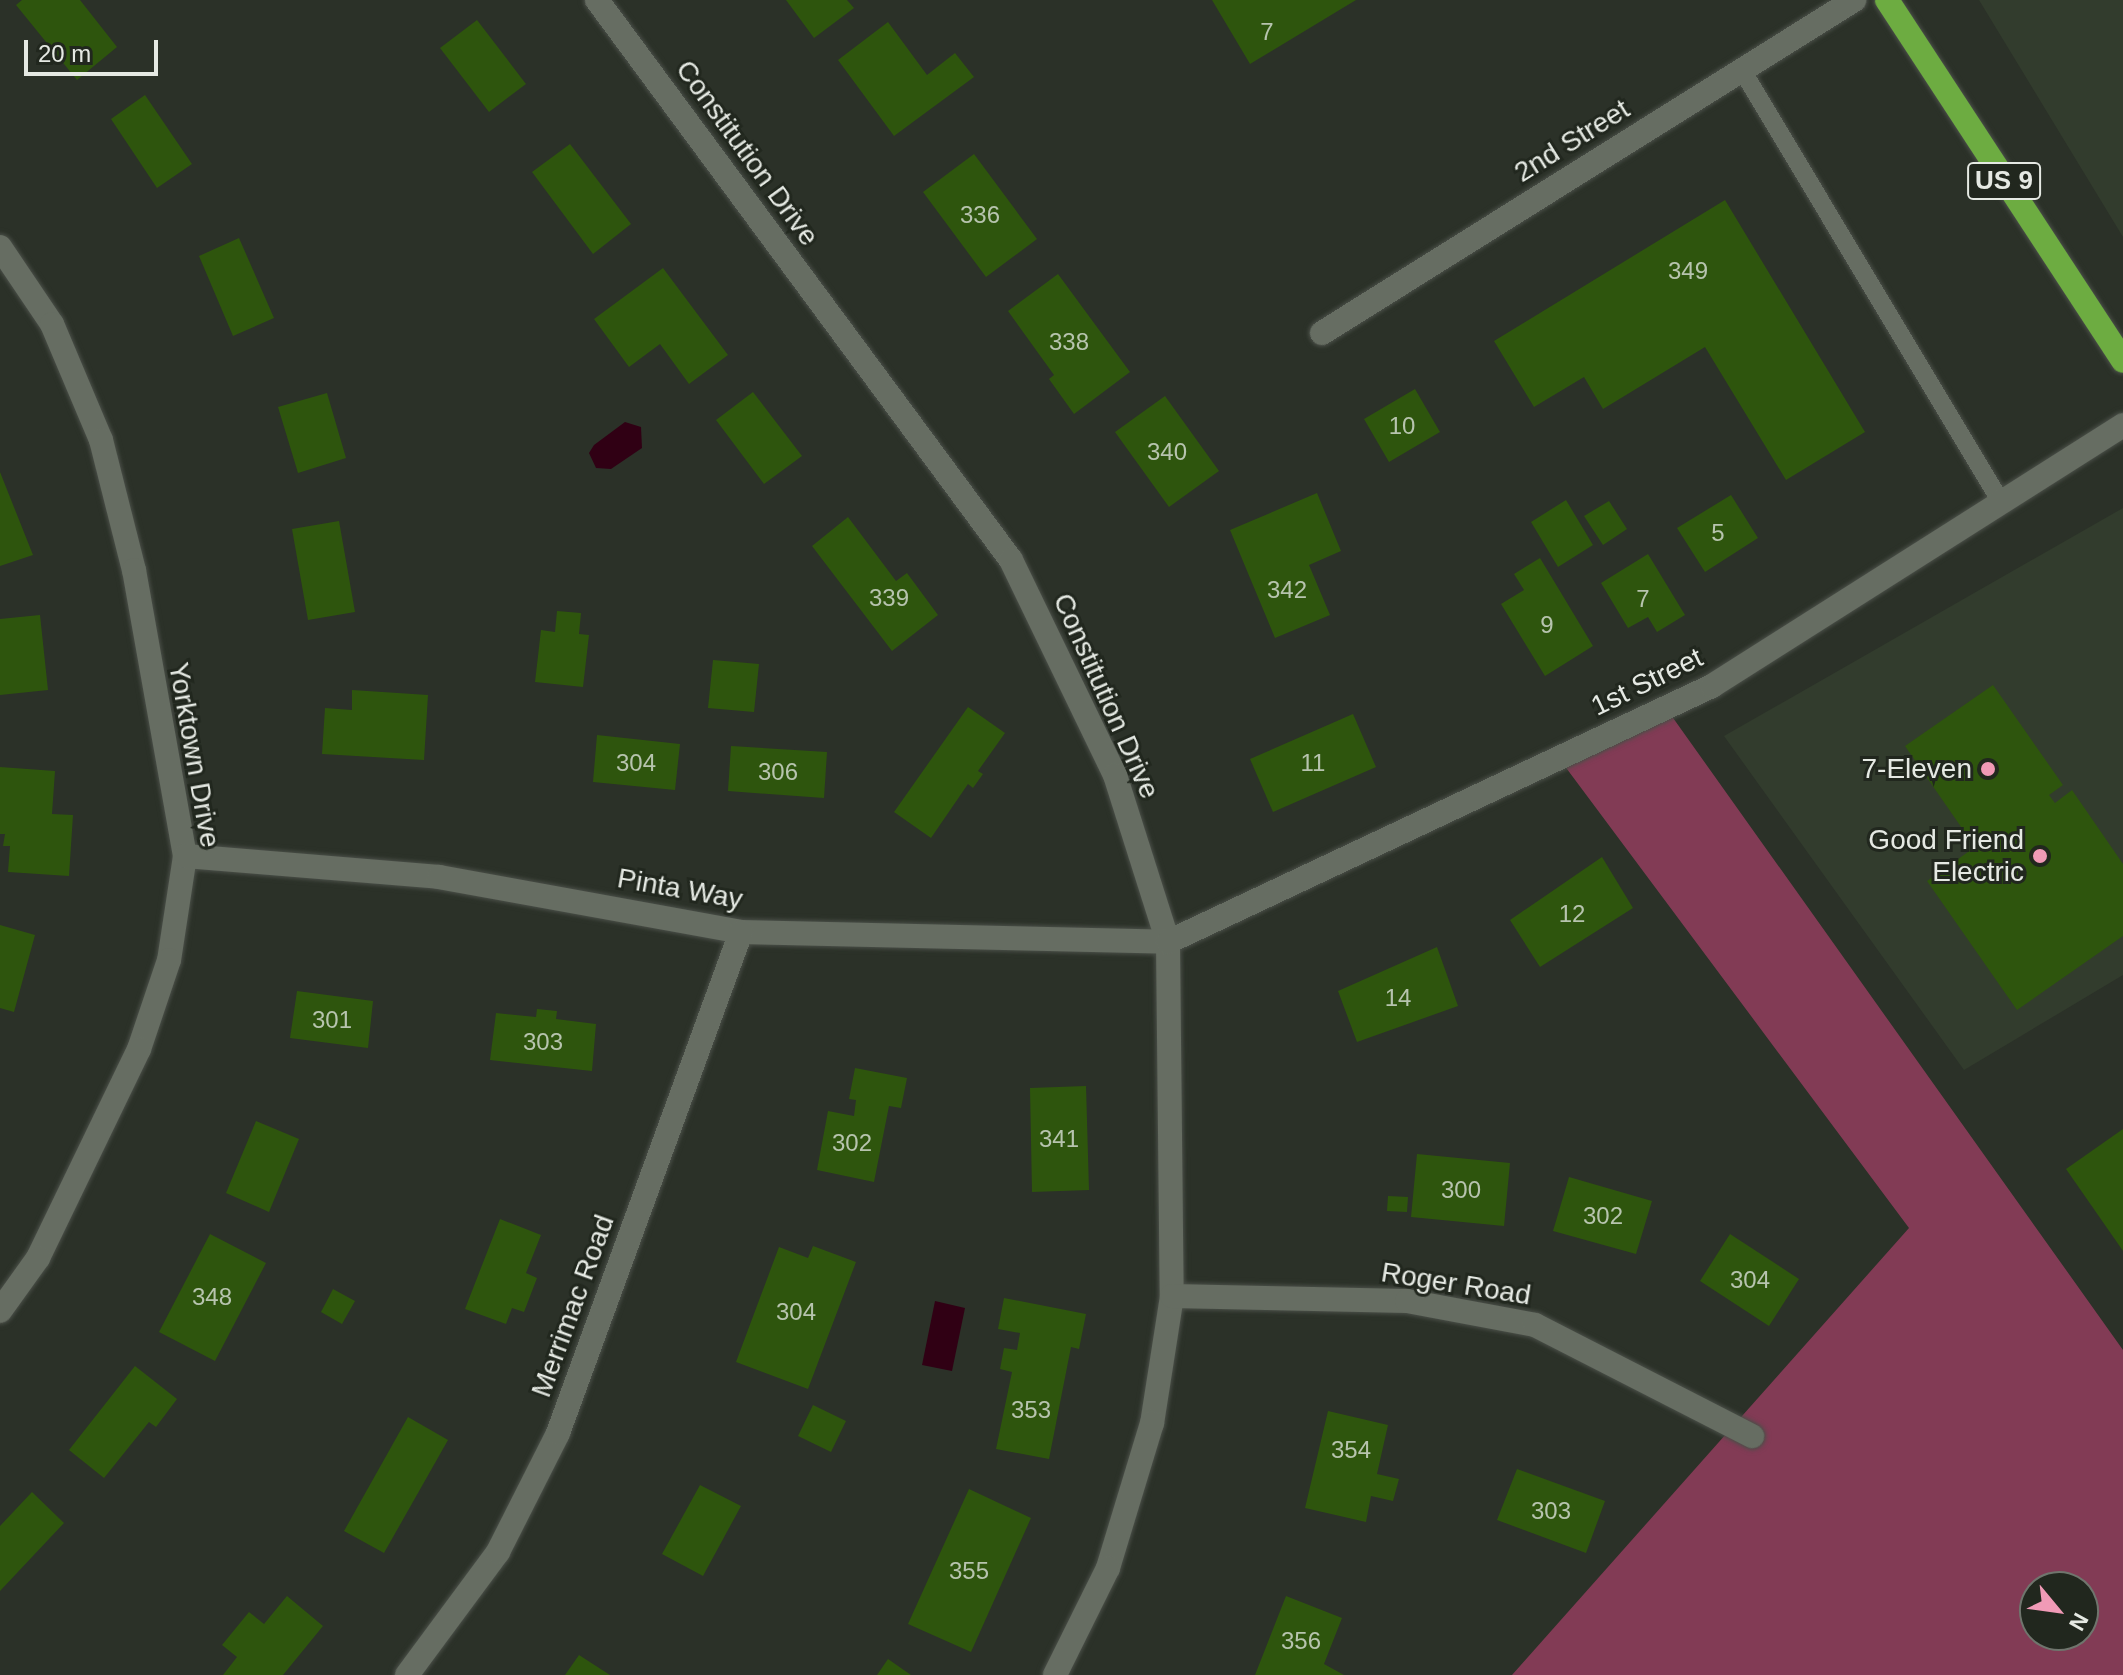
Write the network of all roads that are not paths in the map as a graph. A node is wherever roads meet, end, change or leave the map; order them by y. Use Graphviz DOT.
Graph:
graph roads {
  1 [pos="597,0"];
  2 [pos="1854,0"];
  3 [pos="1887,0"];
  4 [pos="1742,70"];
  5 [pos="0,247"];
  6 [pos="1322,333"];
  7 [pos="2123,361"];
  8 [pos="2123,425"];
  9 [pos="2001,502"];
  10 [pos="185,856"];
  11 [pos="741,932"];
  12 [pos="1168,942"];
  13 [pos="1172,1296"];
  14 [pos="0,1311"];
  15 [pos="1752,1436"];
  16 [pos="407,1675"];
  17 [pos="1055,1675"];
  1 -- 12 [label="street, Constitution Drive"];
  2 -- 4 [label="street, 2nd Street"];
  3 -- 7 [label="highway, US 9"];
  4 -- 6 [label="street, 2nd Street"];
  4 -- 9 [label="lane"];
  5 -- 10 [label="street, Yorktown Drive"];
  8 -- 9 [label="street, 1st Street"];
  9 -- 12 [label="street, 1st Street"];
  10 -- 11 [label="street, Pinta Way"];
  10 -- 14 [label="street, Yorktown Drive"];
  11 -- 12 [label="street, Pinta Way"];
  11 -- 16 [label="street, Merrimac Road"];
  12 -- 13 [label="street, Constitution Drive"];
  13 -- 15 [label="street, Roger Road"];
  13 -- 17 [label="street, Constitution Drive"];
}
